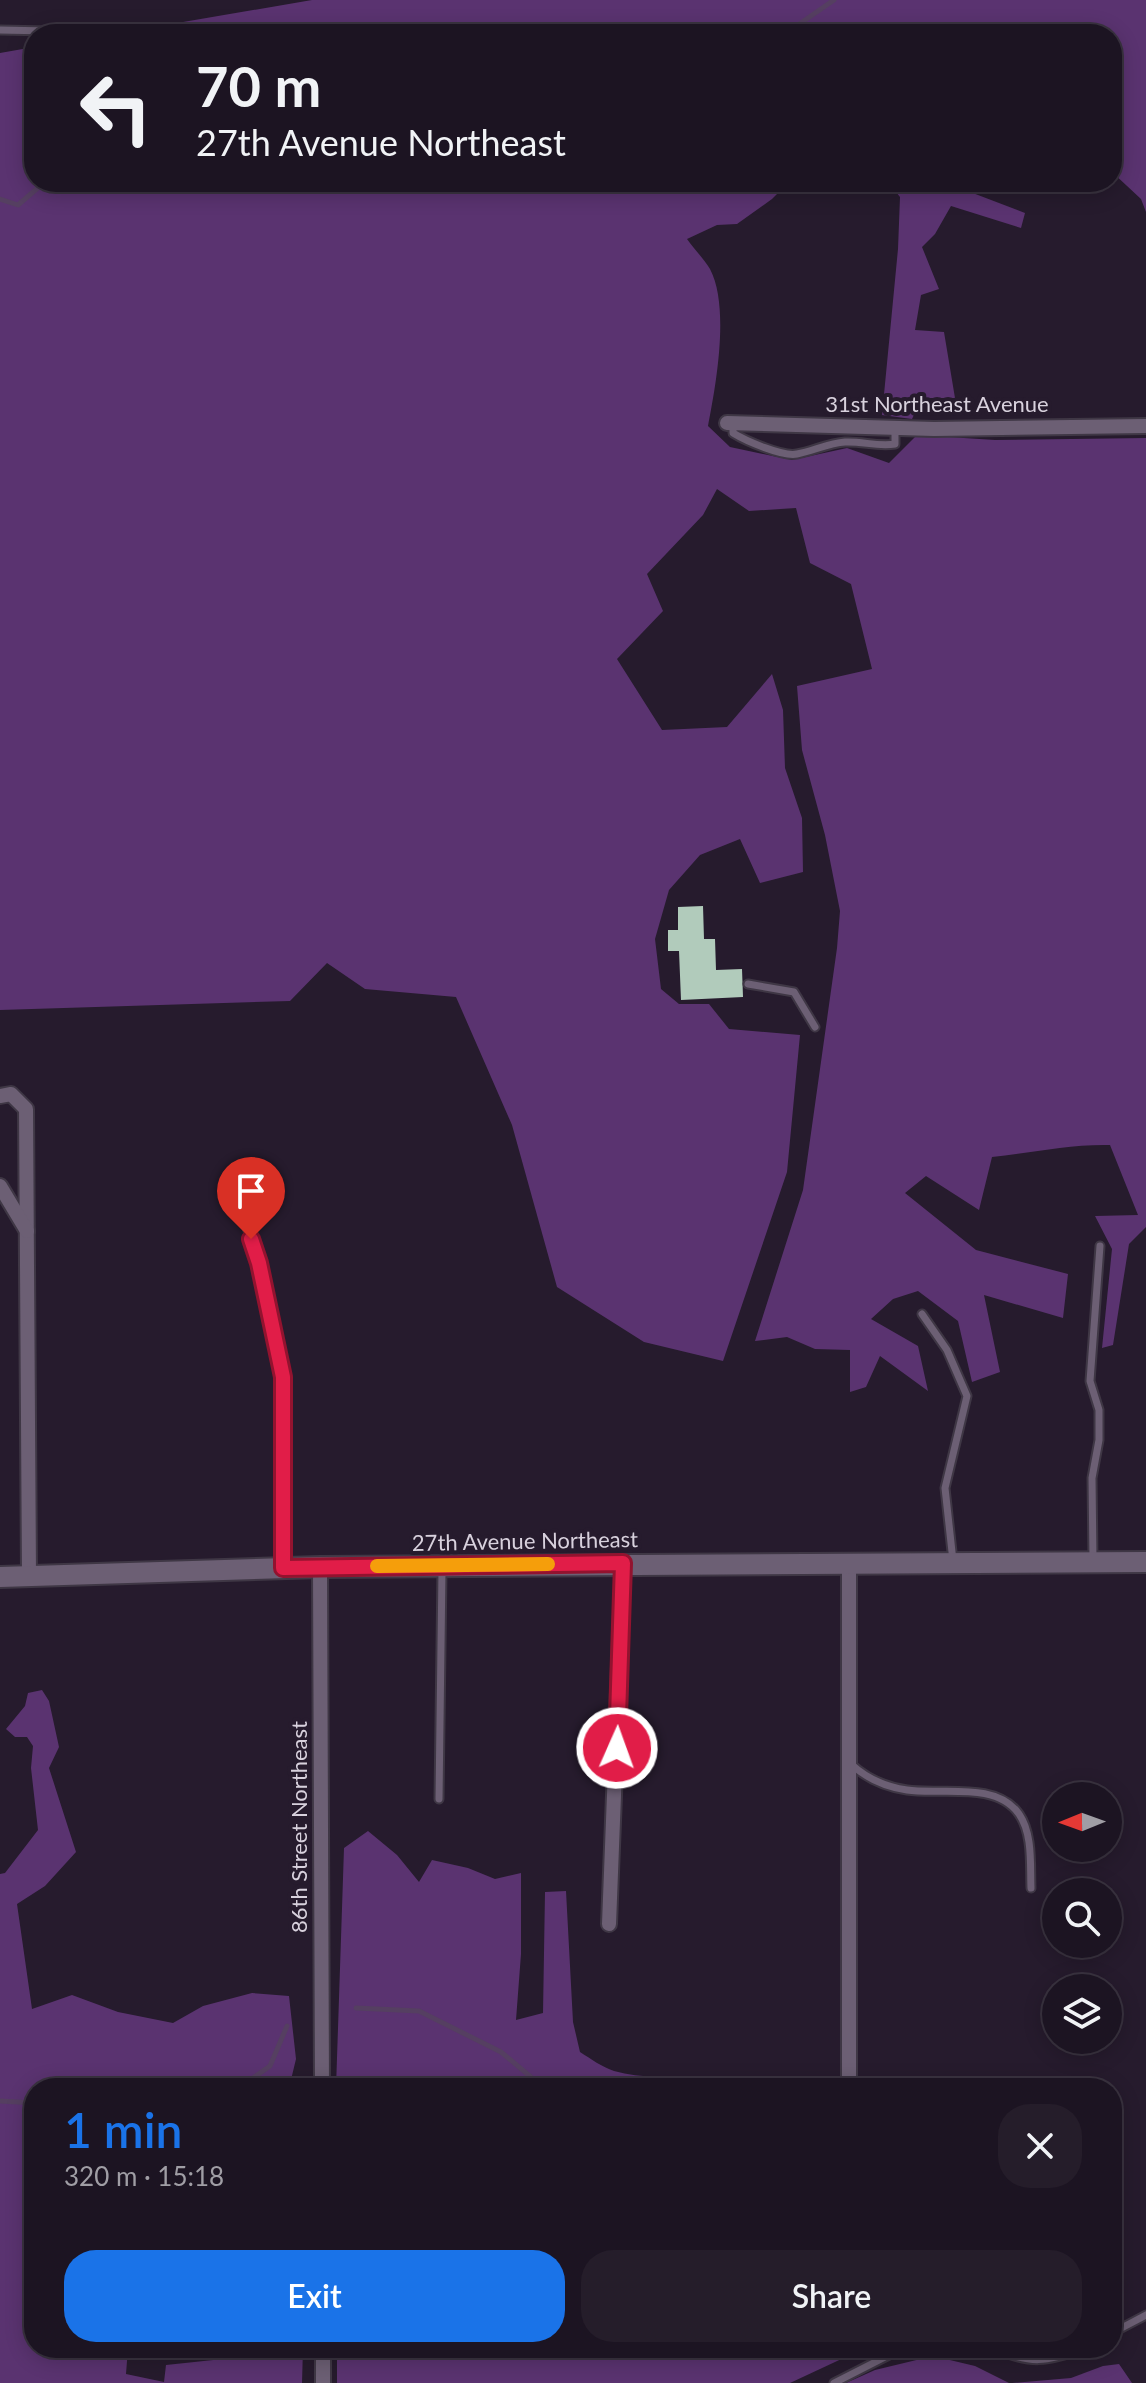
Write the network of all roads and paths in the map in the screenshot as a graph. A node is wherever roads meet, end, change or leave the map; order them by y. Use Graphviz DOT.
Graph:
graph roads {
  1 [pos="0,30"];
  2 [pos="24,30"];
  3 [pos="730,423"];
  4 [pos="1146,426"];
  5 [pos="895,428"];
  6 [pos="748,984"];
  7 [pos="815,1027"];
  8 [pos="0,1096"];
  9 [pos="0,1186"];
  10 [pos="243,1216"];
  11 [pos="27,1231"];
  12 [pos="1100,1246"];
  13 [pos="922,1314"];
  14 [pos="1093,1562"];
  15 [pos="1146,1562"];
  16 [pos="623,1563"];
  17 [pos="954,1563"];
  18 [pos="849,1564"];
  19 [pos="442,1565"];
  20 [pos="320,1567"];
  21 [pos="283,1568"];
  22 [pos="29,1576"];
  23 [pos="0,1577"];
  24 [pos="849,1762"];
  25 [pos="439,1799"];
  26 [pos="1031,1888"];
  27 [pos="609,1924"];
  28 [pos="322,2078"];
  29 [pos="849,2078"];
  30 [pos="1146,2315"];
  31 [pos="1122,2328"];
  32 [pos="323,2358"];
  33 [pos="883,2358"];
  34 [pos="1016,2358"];
  35 [pos="1056,2358"];
  36 [pos="323,2383"];
  37 [pos="834,2383"];
  1 -- 2 [label="lane"];
  3 -- 5 [label="street, 31st Northeast Avenue"];
  3 -- 5 [label="lane"];
  4 -- 5 [label="street, 31st Northeast Avenue"];
  6 -- 7 [label="lane"];
  8 -- 11 [label="street"];
  9 -- 11 [label="street"];
  10 -- 21 [label="lane"];
  11 -- 22 [label="street"];
  12 -- 14 [label="lane"];
  13 -- 17 [label="lane"];
  14 -- 15 [label="street, 27th Avenue Northeast"];
  14 -- 17 [label="street, 27th Avenue Northeast"];
  16 -- 18 [label="street, 27th Avenue Northeast"];
  16 -- 19 [label="street, 27th Avenue Northeast"];
  16 -- 27 [label="street"];
  17 -- 18 [label="street, 27th Avenue Northeast"];
  18 -- 24 [label="street"];
  19 -- 20 [label="street, 27th Avenue Northeast"];
  19 -- 25 [label="lane"];
  20 -- 21 [label="street, 27th Avenue Northeast"];
  20 -- 28 [label="street, 86th Street Northeast"];
  21 -- 22 [label="street, 27th Avenue Northeast"];
  22 -- 23 [label="street, 27th Avenue Northeast"];
  24 -- 26 [label="lane"];
  24 -- 29 [label="street"];
  30 -- 31 [label="lane"];
  32 -- 36 [label="street"];
  33 -- 37 [label="lane"];
  34 -- 35 [label="lane"];
}
